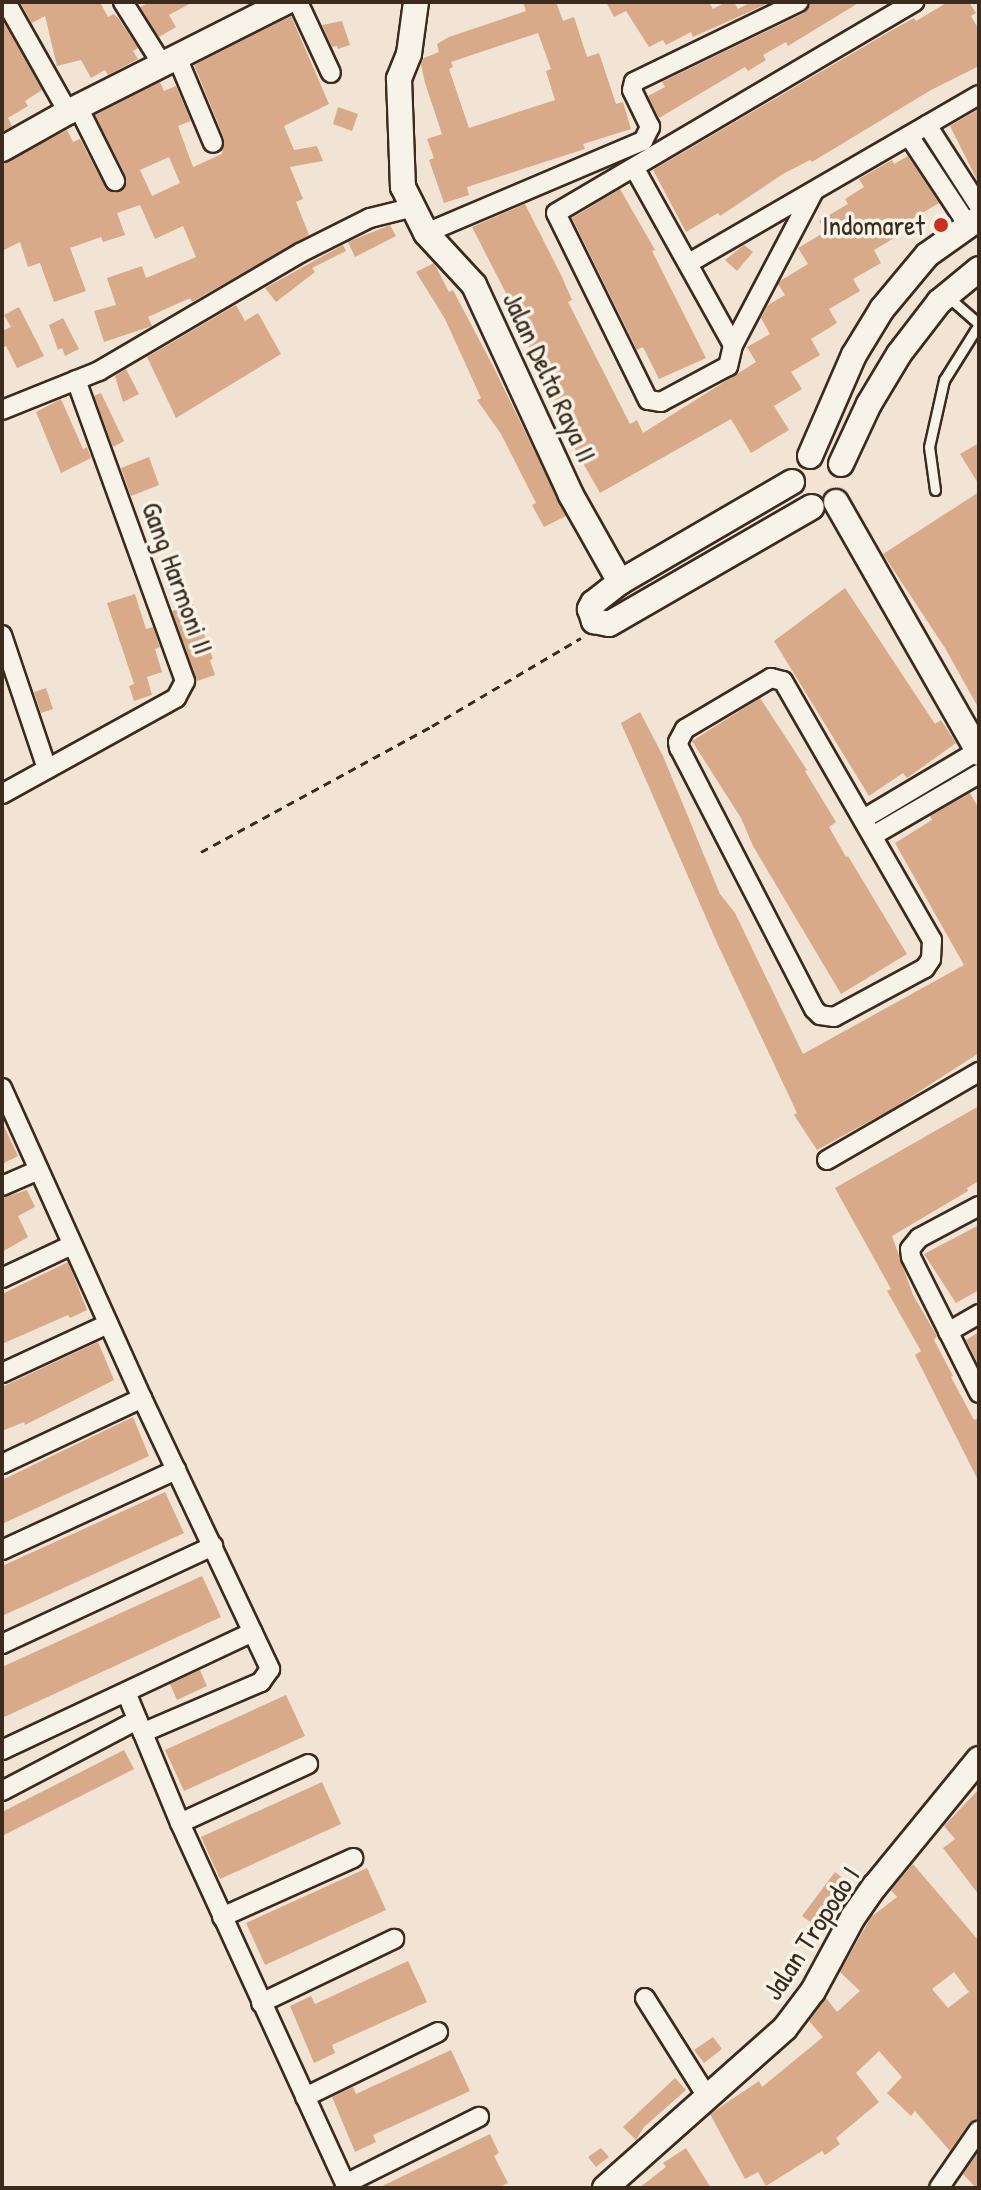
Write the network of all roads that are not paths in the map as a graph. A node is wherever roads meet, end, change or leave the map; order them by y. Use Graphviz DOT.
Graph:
graph roads {
  1 [pos="6,2"];
  2 [pos="123,2"];
  3 [pos="286,2"];
  4 [pos="298,2"];
  5 [pos="416,2"];
  6 [pos="799,2"];
  7 [pos="914,2"];
  8 [pos="170,60"];
  9 [pos="331,73"];
  10 [pos="979,95"];
  11 [pos="73,109"];
  12 [pos="927,125"];
  13 [pos="909,136"];
  14 [pos="213,143"];
  15 [pos="2,149"];
  16 [pos="635,169"];
  17 [pos="115,181"];
  18 [pos="814,191"];
  19 [pos="414,207"];
  20 [pos="975,217"];
  21 [pos="426,233"];
  22 [pos="689,263"];
  23 [pos="979,269"];
  24 [pos="947,295"];
  25 [pos="979,324"];
  26 [pos="733,345"];
  27 [pos="76,380"];
  28 [pos="2,410"];
  29 [pos="810,456"];
  30 [pos="841,464"];
  31 [pos="792,482"];
  32 [pos="935,490"];
  33 [pos="836,502"];
  34 [pos="812,507"];
  35 [pos="620,582"];
  36 [pos="2,635"];
  37 [pos="979,757"];
  38 [pos="47,769"];
  39 [pos="2,794"];
  40 [pos="865,818"];
  41 [pos="874,835"];
  42 [pos="979,1072"];
  43 [pos="3,1091"];
  44 [pos="827,1160"];
  45 [pos="39,1170"];
  46 [pos="2,1186"];
  47 [pos="979,1206"];
  48 [pos="72,1245"];
  49 [pos="2,1278"];
  50 [pos="979,1314"];
  51 [pos="108,1324"];
  52 [pos="948,1332"];
  53 [pos="2,1373"];
  54 [pos="979,1393"];
  55 [pos="142,1398"];
  56 [pos="2,1464"];
  57 [pos="176,1470"];
  58 [pos="213,1546"];
  59 [pos="2,1550"];
  60 [pos="253,1632"];
  61 [pos="2,1644"];
  62 [pos="126,1692"];
  63 [pos="139,1727"];
  64 [pos="2,1750"];
  65 [pos="979,1759"];
  66 [pos="308,1764"];
  67 [pos="4,1786"];
  68 [pos="180,1823"];
  69 [pos="353,1858"];
  70 [pos="222,1917"];
  71 [pos="394,1939"];
  72 [pos="645,1998"];
  73 [pos="261,2003"];
  74 [pos="438,2032"];
  75 [pos="305,2097"];
  76 [pos="708,2098"];
  77 [pos="479,2117"];
  78 [pos="979,2130"];
  79 [pos="346,2186"];
  80 [pos="605,2188"];
  81 [pos="939,2188"];
  1 -- 11 [label="street"];
  2 -- 8 [label="street"];
  3 -- 8 [label="street"];
  4 -- 9 [label="street"];
  5 -- 19 [label="street"];
  6 -- 21 [label="street"];
  7 -- 16 [label="street"];
  8 -- 11 [label="street"];
  8 -- 14 [label="street"];
  10 -- 12 [label="street"];
  11 -- 15 [label="street"];
  11 -- 17 [label="street"];
  12 -- 13 [label="street"];
  12 -- 20 [label="street"];
  13 -- 18 [label="street"];
  13 -- 20 [label="street"];
  16 -- 22 [label="street"];
  16 -- 26 [label="street"];
  18 -- 22 [label="street"];
  18 -- 26 [label="street"];
  19 -- 21 [label="street, Jalan Delta Raya II"];
  19 -- 27 [label="street"];
  20 -- 29 [label="street"];
  21 -- 35 [label="street, Jalan Delta Raya II"];
  22 -- 26 [label="street"];
  23 -- 24 [label="street"];
  24 -- 25 [label="lane"];
  24 -- 30 [label="street"];
  25 -- 32 [label="lane"];
  27 -- 28 [label="street"];
  27 -- 38 [label="street, Gang Harmoni II"];
  29 -- 30 [label="street"];
  29 -- 31 [label="street"];
  30 -- 33 [label="street"];
  31 -- 34 [label="street"];
  31 -- 35 [label="street"];
  33 -- 34 [label="street"];
  33 -- 37 [label="street"];
  34 -- 35 [label="street"];
  36 -- 38 [label="street"];
  37 -- 40 [label="street"];
  37 -- 41 [label="street"];
  38 -- 39 [label="street, Gang Harmoni II"];
  40 -- 41 [label="street"];
  40 -- 41 [label="street"];
  42 -- 44 [label="street"];
  43 -- 45 [label="street"];
  45 -- 46 [label="street"];
  45 -- 48 [label="street"];
  47 -- 52 [label="street"];
  48 -- 49 [label="street"];
  48 -- 51 [label="street"];
  50 -- 52 [label="street"];
  51 -- 53 [label="street"];
  51 -- 55 [label="street"];
  52 -- 54 [label="street"];
  55 -- 56 [label="street"];
  55 -- 57 [label="street"];
  57 -- 58 [label="street"];
  57 -- 59 [label="street"];
  58 -- 60 [label="street"];
  58 -- 61 [label="street"];
  60 -- 62 [label="street"];
  60 -- 63 [label="street"];
  62 -- 63 [label="street"];
  62 -- 64 [label="street"];
  63 -- 67 [label="street"];
  63 -- 68 [label="street"];
  65 -- 76 [label="street, Jalan Tropodo I"];
  66 -- 68 [label="street"];
  68 -- 70 [label="street"];
  69 -- 70 [label="street"];
  70 -- 73 [label="street"];
  71 -- 73 [label="street"];
  72 -- 76 [label="street"];
  73 -- 75 [label="street"];
  74 -- 75 [label="street"];
  75 -- 79 [label="street"];
  76 -- 80 [label="street, Jalan Tropodo I"];
  77 -- 79 [label="street"];
  78 -- 81 [label="street"];
}
